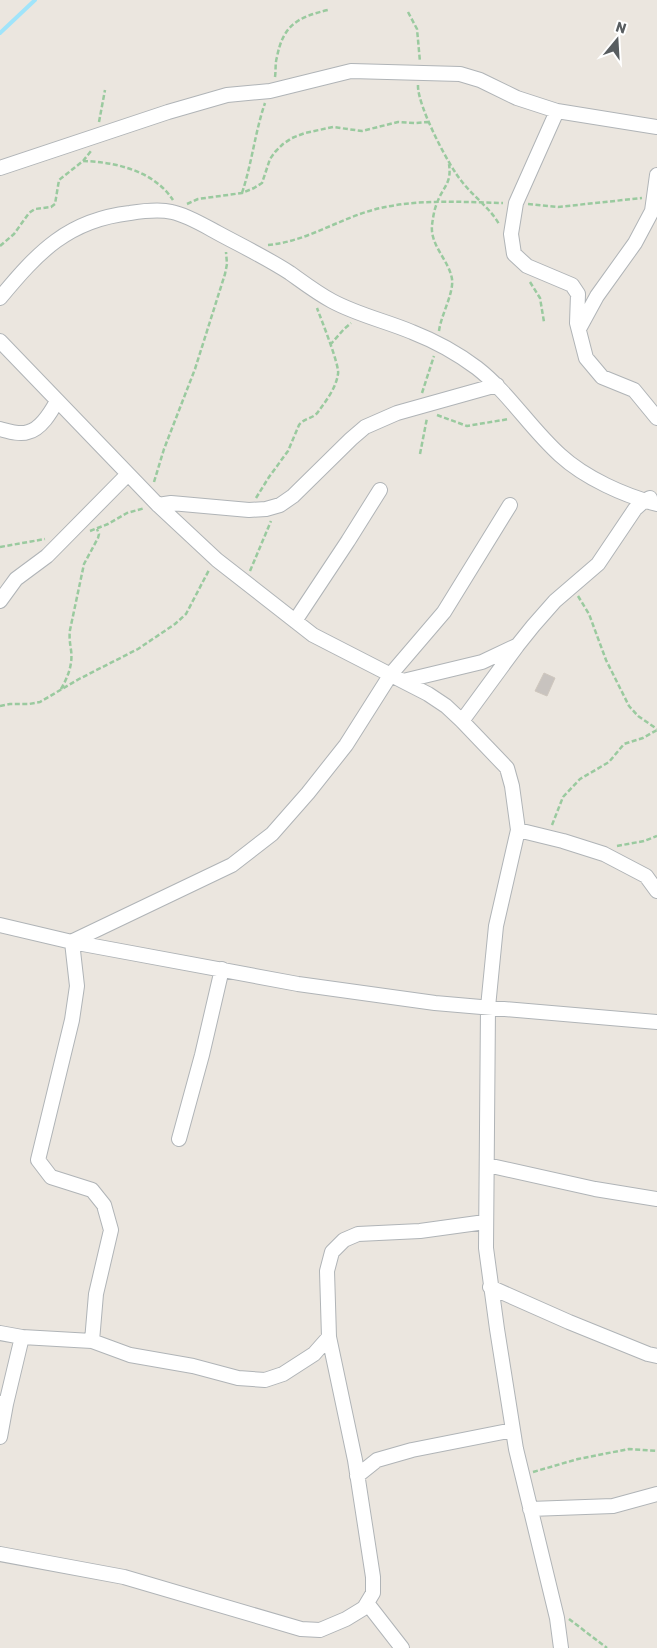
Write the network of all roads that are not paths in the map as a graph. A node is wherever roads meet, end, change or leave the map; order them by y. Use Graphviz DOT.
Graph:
graph roads {
  1 [pos="557,111"];
  2 [pos="657,127"];
  3 [pos="0,168"];
  4 [pos="657,175"];
  5 [pos="0,298"];
  6 [pos="578,329"];
  7 [pos="0,341"];
  8 [pos="497,385"];
  9 [pos="57,401"];
  10 [pos="657,418"];
  11 [pos="0,429"];
  12 [pos="128,474"];
  13 [pos="380,490"];
  14 [pos="657,494"];
  15 [pos="154,501"];
  16 [pos="650,502"];
  17 [pos="510,505"];
  18 [pos="0,601"];
  19 [pos="295,622"];
  20 [pos="517,646"];
  21 [pos="397,677"];
  22 [pos="462,722"];
  23 [pos="518,830"];
  24 [pos="657,891"];
  25 [pos="0,925"];
  26 [pos="72,942"];
  27 [pos="222,970"];
  28 [pos="488,1007"];
  29 [pos="657,1022"];
  30 [pos="178,1139"];
  31 [pos="487,1165"];
  32 [pos="657,1199"];
  33 [pos="485,1222"];
  34 [pos="490,1287"];
  35 [pos="0,1333"];
  36 [pos="22,1337"];
  37 [pos="330,1337"];
  38 [pos="92,1341"];
  39 [pos="657,1356"];
  40 [pos="3,1403"];
  41 [pos="513,1430"];
  42 [pos="0,1437"];
  43 [pos="357,1476"];
  44 [pos="657,1494"];
  45 [pos="530,1509"];
  46 [pos="0,1554"];
  47 [pos="368,1603"];
  48 [pos="402,1648"];
  49 [pos="561,1648"];
  1 -- 2 [label="street"];
  1 -- 3 [label="street"];
  1 -- 6 [label="street"];
  4 -- 6 [label="street"];
  5 -- 8 [label="street"];
  6 -- 10 [label="street"];
  7 -- 9 [label="street"];
  8 -- 15 [label="street"];
  8 -- 16 [label="street"];
  9 -- 11 [label="street"];
  9 -- 12 [label="street"];
  12 -- 15 [label="street"];
  12 -- 18 [label="street"];
  13 -- 19 [label="street"];
  14 -- 16 [label="street"];
  15 -- 19 [label="street"];
  16 -- 20 [label="street"];
  17 -- 21 [label="street"];
  19 -- 21 [label="street"];
  20 -- 21 [label="street"];
  20 -- 22 [label="street"];
  21 -- 22 [label="street"];
  21 -- 26 [label="street"];
  22 -- 23 [label="street"];
  23 -- 24 [label="street"];
  23 -- 28 [label="street"];
  25 -- 26 [label="street"];
  26 -- 27 [label="street"];
  26 -- 38 [label="street"];
  27 -- 28 [label="street"];
  27 -- 30 [label="street"];
  28 -- 29 [label="street"];
  28 -- 31 [label="street"];
  31 -- 32 [label="street"];
  31 -- 33 [label="street"];
  33 -- 34 [label="street"];
  33 -- 37 [label="street"];
  34 -- 39 [label="street"];
  34 -- 41 [label="street"];
  35 -- 36 [label="street"];
  36 -- 38 [label="street"];
  36 -- 40 [label="street"];
  37 -- 38 [label="street"];
  37 -- 43 [label="street"];
  40 -- 42 [label="street"];
  41 -- 43 [label="street"];
  41 -- 45 [label="street"];
  43 -- 47 [label="street"];
  44 -- 45 [label="street"];
  45 -- 49 [label="street"];
  46 -- 47 [label="street"];
  47 -- 48 [label="street"];
}
